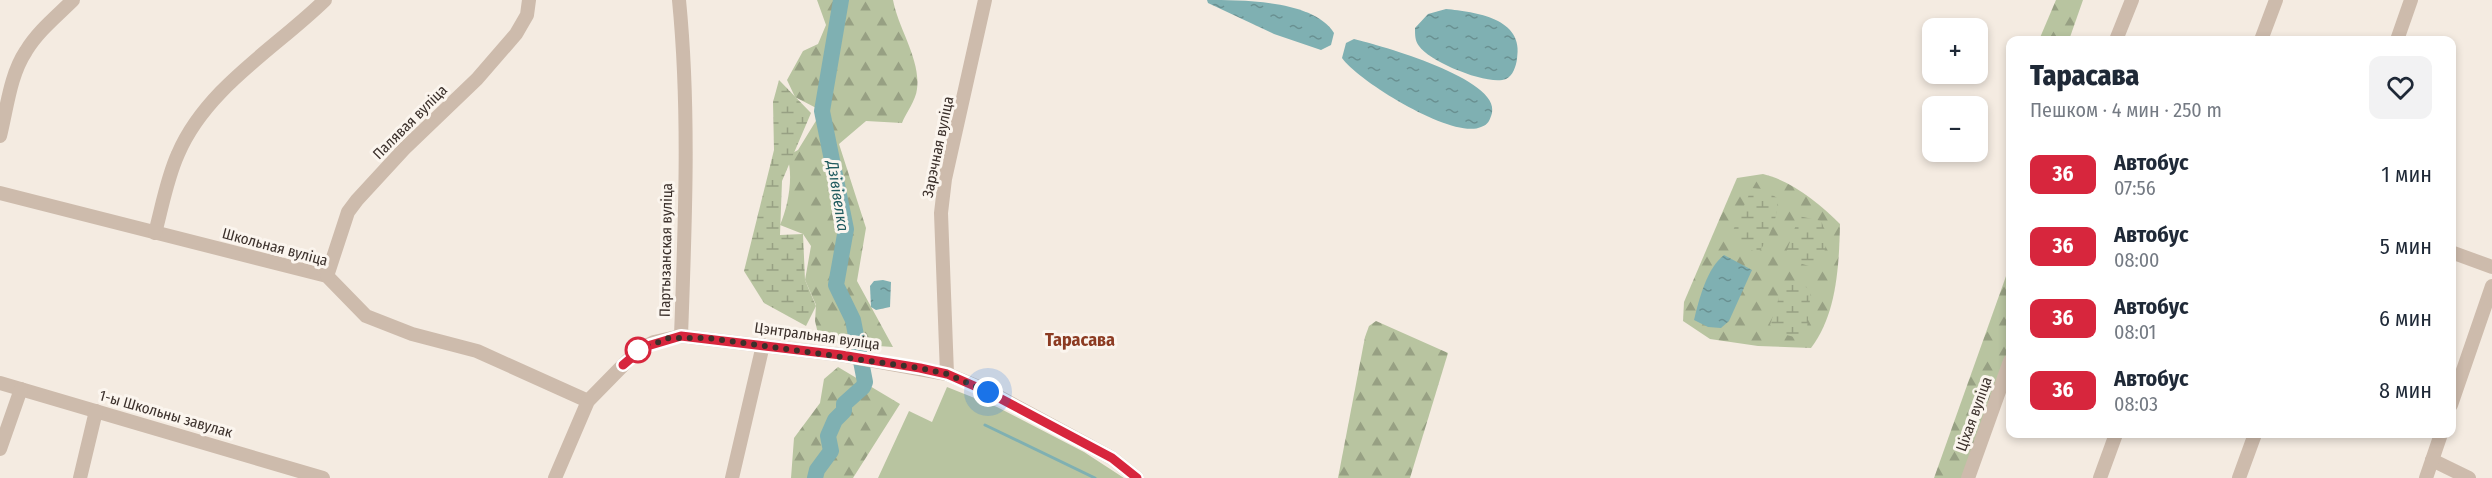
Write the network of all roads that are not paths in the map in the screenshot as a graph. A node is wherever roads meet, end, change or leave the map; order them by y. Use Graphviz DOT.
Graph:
graph roads {
  1 [pos="74,0"];
  2 [pos="325,0"];
  3 [pos="529,0"];
  4 [pos="679,0"];
  5 [pos="985,0"];
  6 [pos="2132,0"];
  7 [pos="2276,0"];
  8 [pos="2411,0"];
  9 [pos="2118,36"];
  10 [pos="2263,36"];
  11 [pos="2398,36"];
  12 [pos="0,136"];
  13 [pos="0,193"];
  14 [pos="155,233"];
  15 [pos="2456,254"];
  16 [pos="2492,267"];
  17 [pos="327,276"];
  18 [pos="2492,286"];
  19 [pos="681,336"];
  20 [pos="763,345"];
  21 [pos="2006,372"];
  22 [pos="947,374"];
  23 [pos="0,383"];
  24 [pos="21,389"];
  25 [pos="2456,390"];
  26 [pos="588,401"];
  27 [pos="96,411"];
  28 [pos="2115,438"];
  29 [pos="2254,438"];
  30 [pos="2440,438"];
  31 [pos="0,449"];
  32 [pos="2432,460"];
  33 [pos="80,478"];
  34 [pos="323,478"];
  35 [pos="555,478"];
  36 [pos="732,478"];
  37 [pos="1137,478"];
  38 [pos="1968,478"];
  39 [pos="2100,478"];
  40 [pos="2239,478"];
  41 [pos="2426,478"];
  42 [pos="2469,478"];
  1 -- 12 [label="street"];
  2 -- 14 [label="street"];
  3 -- 17 [label="street, Палявая вуліца"];
  4 -- 19 [label="street, Партызанская вуліца"];
  5 -- 22 [label="street, Зарэчная вуліца"];
  6 -- 9 [label="street"];
  7 -- 10 [label="street"];
  8 -- 11 [label="street"];
  13 -- 14 [label="street, Школьная вуліца"];
  14 -- 17 [label="street, Школьная вуліца"];
  15 -- 16 [label="street"];
  17 -- 26 [label="street, Школьная вуліца"];
  18 -- 25 [label="street"];
  19 -- 20 [label="street, Цэнтральная вуліца"];
  19 -- 26 [label="street, Партызанская вуліца"];
  20 -- 22 [label="street, Цэнтральная вуліца"];
  20 -- 36 [label="street"];
  21 -- 38 [label="street, Ціхая вуліца"];
  22 -- 37 [label="street, Цэнтральная вуліца"];
  23 -- 24 [label="street, 1-ы Школьны завулак"];
  24 -- 27 [label="street, 1-ы Школьны завулак"];
  24 -- 31 [label="street"];
  26 -- 35 [label="street, Партызанская вуліца"];
  27 -- 33 [label="street"];
  27 -- 34 [label="street, 1-ы Школьны завулак"];
  28 -- 39 [label="street"];
  29 -- 40 [label="street"];
  30 -- 32 [label="street"];
  32 -- 41 [label="street"];
  32 -- 42 [label="street"];
}
